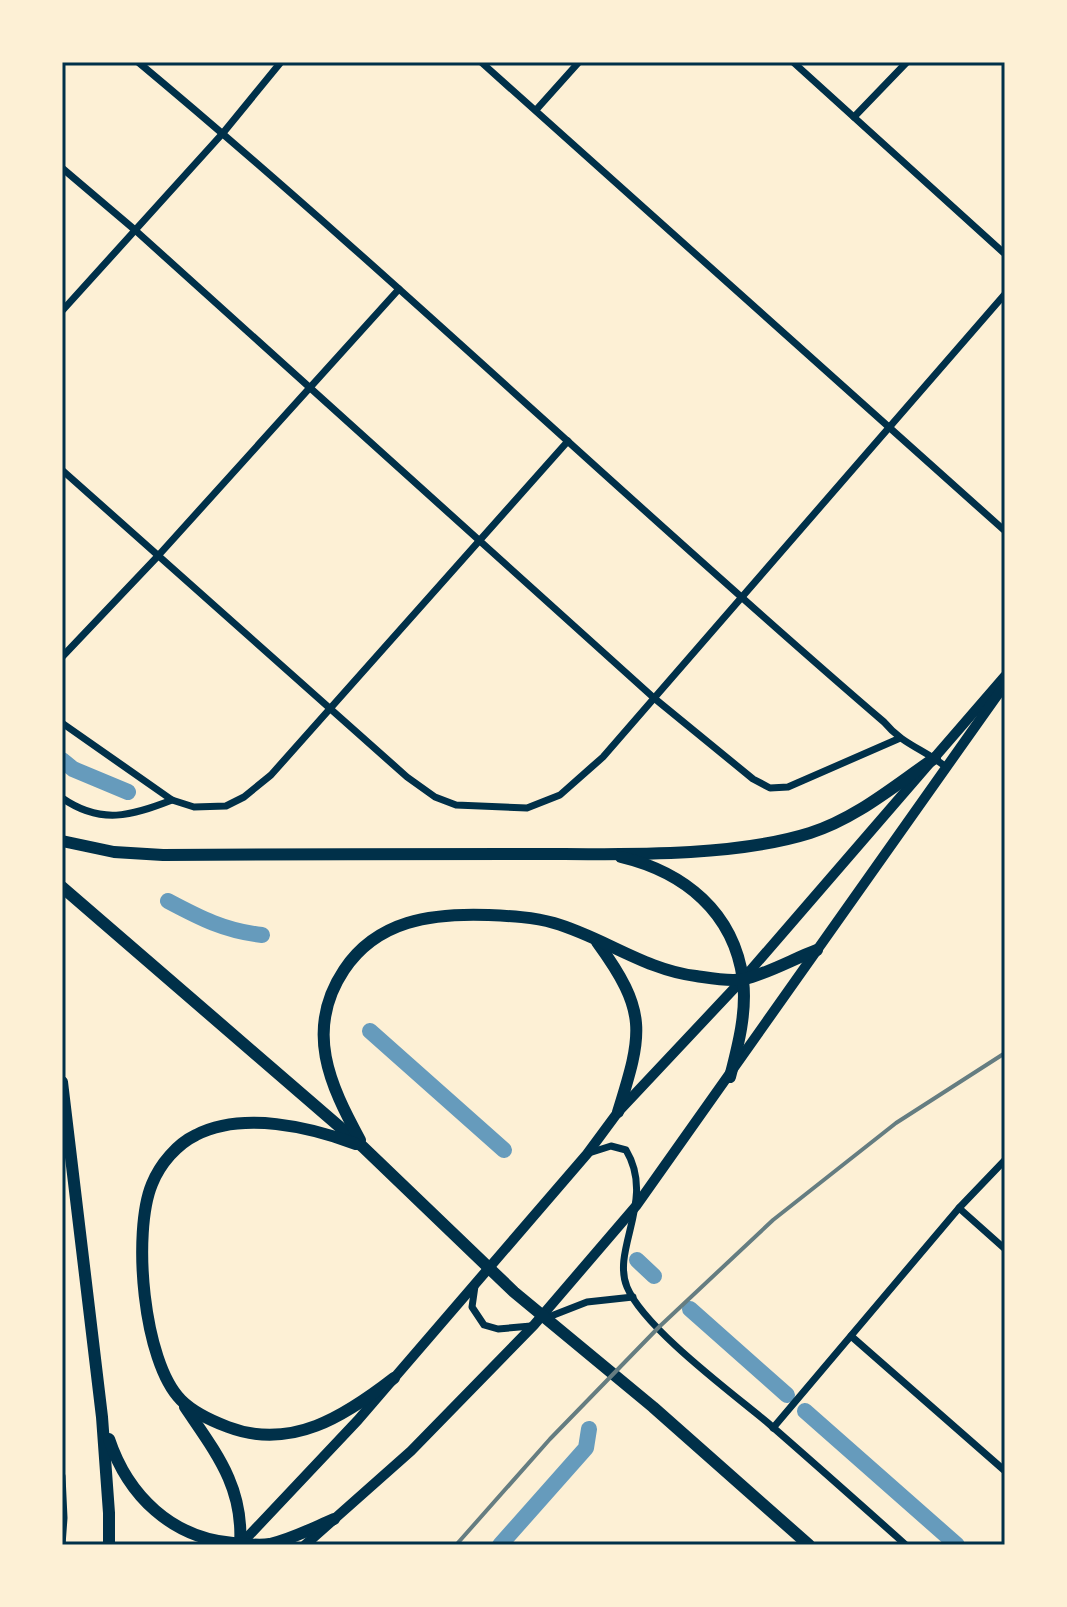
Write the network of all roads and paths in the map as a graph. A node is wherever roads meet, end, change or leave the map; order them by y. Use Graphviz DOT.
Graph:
graph roads {
  1 [pos="138,62"];
  2 [pos="281,62"];
  3 [pos="481,62"];
  4 [pos="579,62"];
  5 [pos="793,62"];
  6 [pos="907,62"];
  7 [pos="536,110"];
  8 [pos="854,117"];
  9 [pos="223,133"];
  10 [pos="62,168"];
  11 [pos="135,230"];
  12 [pos="1005,254"];
  13 [pos="399,289"];
  14 [pos="1005,294"];
  15 [pos="62,311"];
  16 [pos="309,387"];
  17 [pos="891,428"];
  18 [pos="568,441"];
  19 [pos="62,470"];
  20 [pos="1005,531"];
  21 [pos="480,540"];
  22 [pos="157,557"];
  23 [pos="740,598"];
  24 [pos="62,657"];
  25 [pos="1005,676"];
  26 [pos="1005,684"];
  27 [pos="654,698"];
  28 [pos="331,709"];
  29 [pos="62,723"];
  30 [pos="898,739"];
  31 [pos="935,758"];
  32 [pos="946,767"];
  33 [pos="62,798"];
  34 [pos="172,800"];
  35 [pos="62,841"];
  36 [pos="604,854"];
  37 [pos="62,887"];
  38 [pos="597,942"];
  39 [pos="817,950"];
  40 [pos="743,979"];
  41 [pos="730,1077"];
  42 [pos="62,1082"];
  43 [pos="618,1112"];
  44 [pos="363,1147"];
  45 [pos="587,1154"];
  46 [pos="1005,1160"];
  47 [pos="636,1206"];
  48 [pos="959,1208"];
  49 [pos="1005,1249"];
  50 [pos="477,1280"];
  51 [pos="633,1297"];
  52 [pos="534,1325"];
  53 [pos="851,1336"];
  54 [pos="394,1378"];
  55 [pos="180,1400"];
  56 [pos="102,1417"];
  57 [pos="773,1428"];
  58 [pos="1005,1471"];
  59 [pos="62,1476"];
  60 [pos="334,1519"];
  61 [pos="62,1545"];
  62 [pos="109,1545"];
  63 [pos="240,1545"];
  64 [pos="305,1545"];
  65 [pos="809,1545"];
  66 [pos="906,1545"];
  1 -- 9 [label="street"];
  2 -- 9 [label="street"];
  3 -- 7 [label="street"];
  4 -- 7 [label="street"];
  5 -- 8 [label="street"];
  6 -- 8 [label="street"];
  7 -- 17 [label="street"];
  8 -- 12 [label="street"];
  9 -- 11 [label="street"];
  9 -- 13 [label="street"];
  10 -- 11 [label="street"];
  11 -- 15 [label="street"];
  11 -- 16 [label="street"];
  13 -- 16 [label="street"];
  13 -- 18 [label="street"];
  14 -- 17 [label="street"];
  16 -- 21 [label="street"];
  16 -- 22 [label="street"];
  17 -- 20 [label="street"];
  17 -- 23 [label="street"];
  18 -- 21 [label="street"];
  18 -- 23 [label="street"];
  19 -- 22 [label="street"];
  21 -- 27 [label="street"];
  21 -- 28 [label="street"];
  22 -- 24 [label="street"];
  22 -- 28 [label="street"];
  23 -- 27 [label="street"];
  23 -- 30 [label="street"];
  25 -- 31 [label="main road"];
  26 -- 32 [label="main road"];
  27 -- 28 [label="street"];
  27 -- 30 [label="street"];
  28 -- 34 [label="street"];
  29 -- 34 [label="street"];
  30 -- 31 [label="street"];
  31 -- 32 [label="street"];
  31 -- 36 [label="highway"];
  31 -- 40 [label="main road"];
  32 -- 39 [label="main road"];
  33 -- 34 [label="street"];
  35 -- 36 [label="highway"];
  36 -- 40 [label="highway"];
  37 -- 44 [label="highway"];
  38 -- 40 [label="highway"];
  38 -- 43 [label="highway"];
  38 -- 44 [label="highway"];
  39 -- 40 [label="highway"];
  39 -- 41 [label="main road"];
  40 -- 41 [label="highway"];
  40 -- 43 [label="main road"];
  41 -- 47 [label="main road"];
  42 -- 56 [label="highway"];
  43 -- 45 [label="main road"];
  44 -- 55 [label="highway"];
  44 -- 65 [label="highway"];
  45 -- 47 [label="street"];
  45 -- 50 [label="main road"];
  46 -- 48 [label="street"];
  47 -- 51 [label="street"];
  47 -- 52 [label="main road"];
  48 -- 49 [label="street"];
  48 -- 53 [label="street"];
  50 -- 52 [label="street"];
  50 -- 54 [label="main road"];
  51 -- 52 [label="street"];
  51 -- 57 [label="street"];
  52 -- 60 [label="main road"];
  53 -- 57 [label="street"];
  53 -- 58 [label="street"];
  54 -- 55 [label="highway"];
  54 -- 63 [label="main road"];
  55 -- 63 [label="highway"];
  56 -- 62 [label="highway"];
  56 -- 63 [label="highway"];
  57 -- 66 [label="street"];
  59 -- 61 [label="street"];
  60 -- 63 [label="highway"];
  60 -- 64 [label="main road"];
}
